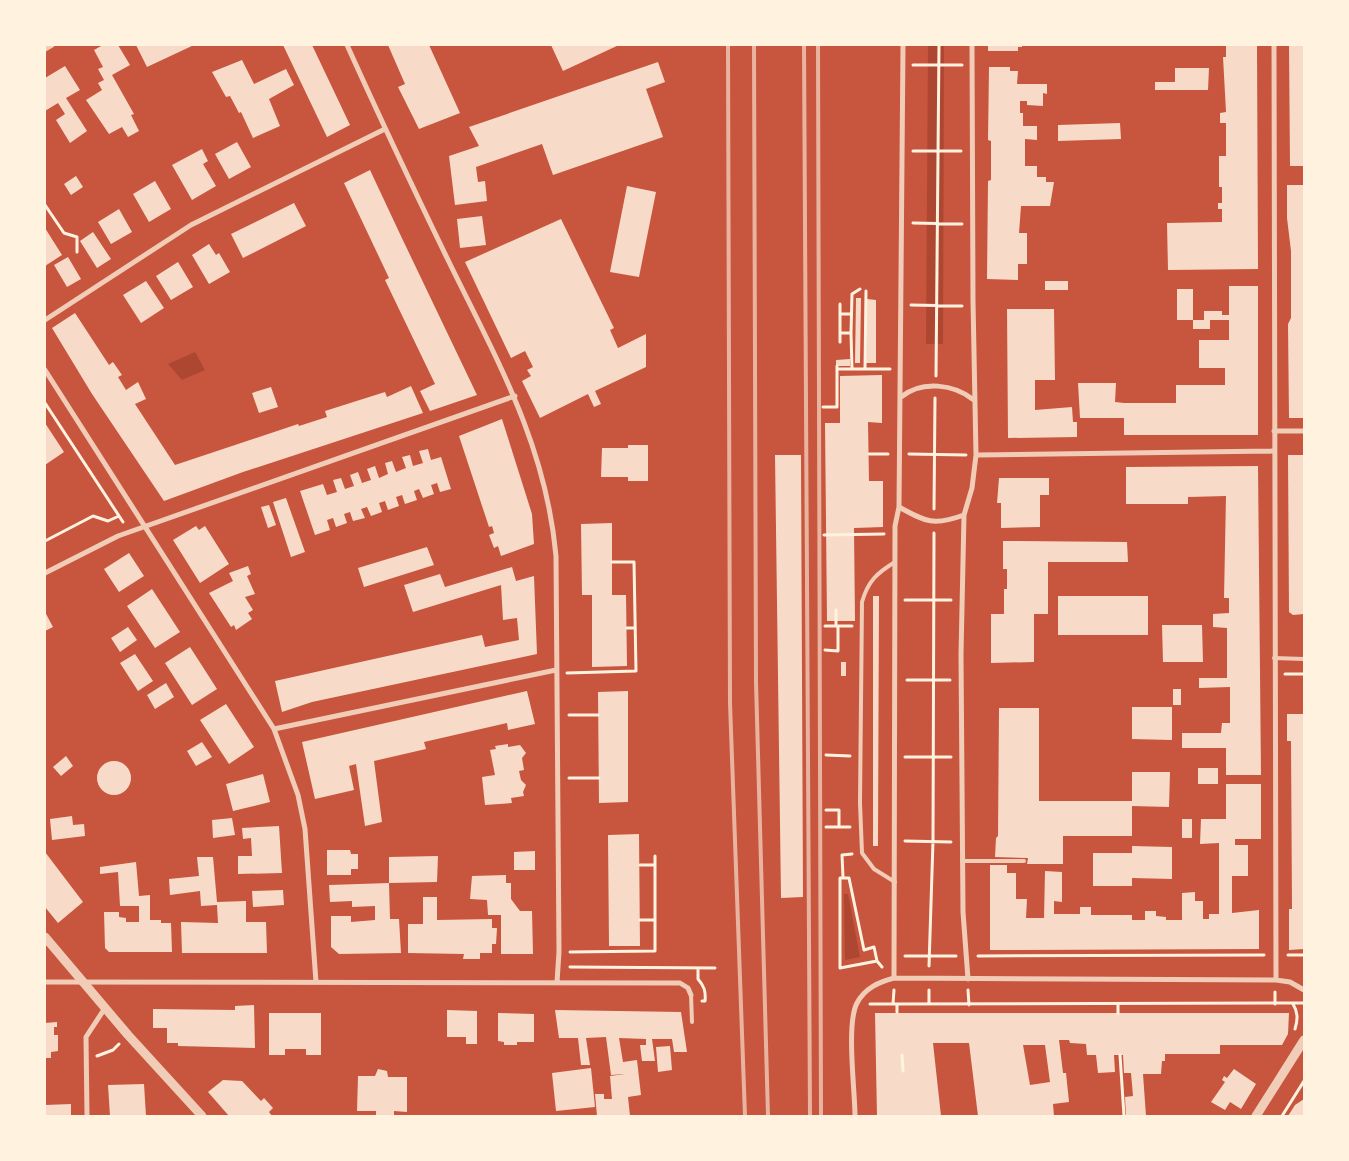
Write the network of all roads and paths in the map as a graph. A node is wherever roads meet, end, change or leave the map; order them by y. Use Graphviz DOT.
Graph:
graph roads {
  1 [pos="52,45"];
  2 [pos="347,45"];
  3 [pos="903,45"];
  4 [pos="972,45"];
  5 [pos="1274,45"];
  6 [pos="45,49"];
  7 [pos="927,64"];
  8 [pos="944,64"];
  9 [pos="385,129"];
  10 [pos="927,151"];
  11 [pos="972,152"];
  12 [pos="45,205"];
  13 [pos="927,223"];
  14 [pos="973,224"];
  15 [pos="77,252"];
  16 [pos="860,289"];
  17 [pos="866,291"];
  18 [pos="840,304"];
  19 [pos="926,305"];
  20 [pos="973,306"];
  21 [pos="840,314"];
  22 [pos="851,314"];
  23 [pos="45,320"];
  24 [pos="840,334"];
  25 [pos="851,334"];
  26 [pos="840,342"];
  27 [pos="901,368"];
  28 [pos="852,369"];
  29 [pos="865,369"];
  30 [pos="45,370"];
  31 [pos="514,396"];
  32 [pos="901,397"];
  33 [pos="974,400"];
  34 [pos="45,403"];
  35 [pos="823,407"];
  36 [pos="1274,431"];
  37 [pos="1304,431"];
  38 [pos="1273,451"];
  39 [pos="900,454"];
  40 [pos="976,455"];
  41 [pos="900,507"];
  42 [pos="964,515"];
  43 [pos="119,516"];
  44 [pos="147,527"];
  45 [pos="130,533"];
  46 [pos="895,534"];
  47 [pos="824,535"];
  48 [pos="45,541"];
  49 [pos="612,562"];
  50 [pos="895,562"];
  51 [pos="45,573"];
  52 [pos="895,599"];
  53 [pos="962,600"];
  54 [pos="836,610"];
  55 [pos="825,626"];
  56 [pos="837,626"];
  57 [pos="852,626"];
  58 [pos="627,628"];
  59 [pos="635,628"];
  60 [pos="825,650"];
  61 [pos="1274,658"];
  62 [pos="1304,659"];
  63 [pos="556,671"];
  64 [pos="895,680"];
  65 [pos="961,680"];
  66 [pos="557,715"];
  67 [pos="598,715"];
  68 [pos="274,729"];
  69 [pos="826,756"];
  70 [pos="850,756"];
  71 [pos="895,756"];
  72 [pos="962,757"];
  73 [pos="598,778"];
  74 [pos="557,779"];
  75 [pos="826,810"];
  76 [pos="826,827"];
  77 [pos="895,841"];
  78 [pos="962,842"];
  79 [pos="655,856"];
  80 [pos="842,861"];
  81 [pos="962,861"];
  82 [pos="1024,861"];
  83 [pos="640,865"];
  84 [pos="655,865"];
  85 [pos="843,877"];
  86 [pos="895,882"];
  87 [pos="640,920"];
  88 [pos="655,920"];
  89 [pos="45,936"];
  90 [pos="559,952"];
  91 [pos="1276,955"];
  92 [pos="895,956"];
  93 [pos="966,956"];
  94 [pos="559,966"];
  95 [pos="698,968"];
  96 [pos="715,968"];
  97 [pos="894,978"];
  98 [pos="968,979"];
  99 [pos="1276,980"];
  100 [pos="45,982"];
  101 [pos="82,982"];
  102 [pos="316,982"];
  103 [pos="557,982"];
  104 [pos="1304,990"];
  105 [pos="691,995"];
  106 [pos="706,996"];
  107 [pos="856,1004"];
  108 [pos="895,1004"];
  109 [pos="1118,1004"];
  110 [pos="1292,1004"];
  111 [pos="1304,1004"];
  112 [pos="105,1008"];
  113 [pos="897,1012"];
  114 [pos="1118,1013"];
  115 [pos="1298,1021"];
  116 [pos="692,1022"];
  117 [pos="1304,1040"];
  118 [pos="902,1055"];
  119 [pos="1120,1055"];
  120 [pos="903,1071"];
  121 [pos="1304,1081"];
  122 [pos="1297,1093"];
  123 [pos="1304,1093"];
  124 [pos="88,1116"];
  125 [pos="202,1116"];
  126 [pos="855,1116"];
  127 [pos="1124,1116"];
  128 [pos="1256,1116"];
  129 [pos="1282,1116"];
  1 -- 6 [label="street"];
  2 -- 9 [label="street"];
  3 -- 27 [label="street"];
  4 -- 11 [label="street"];
  5 -- 36 [label="street"];
  7 -- 8 [label="path"];
  9 -- 23 [label="street"];
  9 -- 31 [label="street"];
  10 -- 11 [label="path"];
  11 -- 14 [label="street"];
  12 -- 15 [label="path"];
  13 -- 14 [label="path"];
  14 -- 20 [label="street"];
  16 -- 22 [label="path"];
  17 -- 29 [label="path"];
  18 -- 21 [label="path"];
  19 -- 20 [label="path"];
  20 -- 33 [label="street"];
  21 -- 22 [label="path"];
  21 -- 24 [label="path"];
  22 -- 25 [label="path"];
  24 -- 25 [label="path"];
  24 -- 26 [label="path"];
  25 -- 28 [label="path"];
  27 -- 29 [label="path"];
  27 -- 32 [label="street"];
  28 -- 29 [label="path"];
  28 -- 35 [label="path"];
  30 -- 44 [label="street"];
  31 -- 44 [label="street"];
  31 -- 63 [label="street"];
  32 -- 33 [label="street"];
  32 -- 39 [label="street"];
  33 -- 40 [label="street"];
  34 -- 43 [label="path"];
  36 -- 37 [label="street"];
  36 -- 38 [label="street"];
  38 -- 40 [label="street"];
  38 -- 61 [label="street"];
  39 -- 40 [label="path"];
  39 -- 41 [label="street"];
  40 -- 42 [label="street"];
  41 -- 42 [label="street"];
  41 -- 46 [label="street"];
  42 -- 53 [label="street"];
  43 -- 45 [label="path"];
  43 -- 48 [label="path"];
  44 -- 45 [label="street"];
  44 -- 68 [label="street"];
  45 -- 51 [label="street"];
  46 -- 47 [label="path"];
  46 -- 50 [label="street"];
  49 -- 59 [label="path"];
  50 -- 52 [label="street"];
  50 -- 86 [label="lane"];
  52 -- 53 [label="path"];
  52 -- 64 [label="street"];
  53 -- 65 [label="street"];
  54 -- 56 [label="path"];
  55 -- 56 [label="path"];
  56 -- 57 [label="path"];
  56 -- 60 [label="path"];
  58 -- 59 [label="path"];
  59 -- 63 [label="path"];
  61 -- 62 [label="lane"];
  61 -- 91 [label="street"];
  63 -- 66 [label="street"];
  63 -- 68 [label="street"];
  64 -- 65 [label="path"];
  64 -- 71 [label="street"];
  65 -- 72 [label="street"];
  66 -- 67 [label="path"];
  66 -- 74 [label="street"];
  68 -- 102 [label="street"];
  69 -- 70 [label="path"];
  71 -- 72 [label="path"];
  71 -- 77 [label="street"];
  72 -- 78 [label="street"];
  73 -- 74 [label="path"];
  74 -- 90 [label="street"];
  75 -- 76 [label="path"];
  77 -- 78 [label="path"];
  77 -- 86 [label="street"];
  78 -- 81 [label="street"];
  79 -- 84 [label="path"];
  80 -- 85 [label="path"];
  81 -- 82 [label="lane"];
  81 -- 93 [label="street"];
  83 -- 84 [label="path"];
  84 -- 88 [label="path"];
  85 -- 85 [label="path"];
  86 -- 92 [label="street"];
  87 -- 88 [label="path"];
  88 -- 90 [label="path"];
  89 -- 101 [label="street"];
  90 -- 94 [label="street"];
  91 -- 93 [label="path"];
  91 -- 99 [label="street"];
  92 -- 93 [label="path"];
  92 -- 97 [label="street"];
  93 -- 98 [label="street"];
  94 -- 95 [label="path"];
  94 -- 103 [label="street"];
  95 -- 96 [label="path"];
  95 -- 106 [label="path"];
  97 -- 98 [label="street"];
  97 -- 107 [label="street"];
  97 -- 108 [label="path"];
  98 -- 99 [label="street"];
  99 -- 104 [label="street"];
  100 -- 101 [label="street"];
  101 -- 102 [label="street"];
  101 -- 112 [label="street"];
  102 -- 103 [label="street"];
  103 -- 105 [label="street"];
  105 -- 116 [label="lane"];
  107 -- 108 [label="path"];
  107 -- 126 [label="street"];
  108 -- 109 [label="path"];
  108 -- 113 [label="path"];
  109 -- 110 [label="path"];
  109 -- 114 [label="path"];
  110 -- 111 [label="path"];
  110 -- 115 [label="path"];
  112 -- 124 [label="street"];
  112 -- 125 [label="street"];
  117 -- 128 [label="street"];
  118 -- 120 [label="path"];
  119 -- 127 [label="path"];
  121 -- 122 [label="path"];
  122 -- 123 [label="path"];
  122 -- 129 [label="path"];
}
